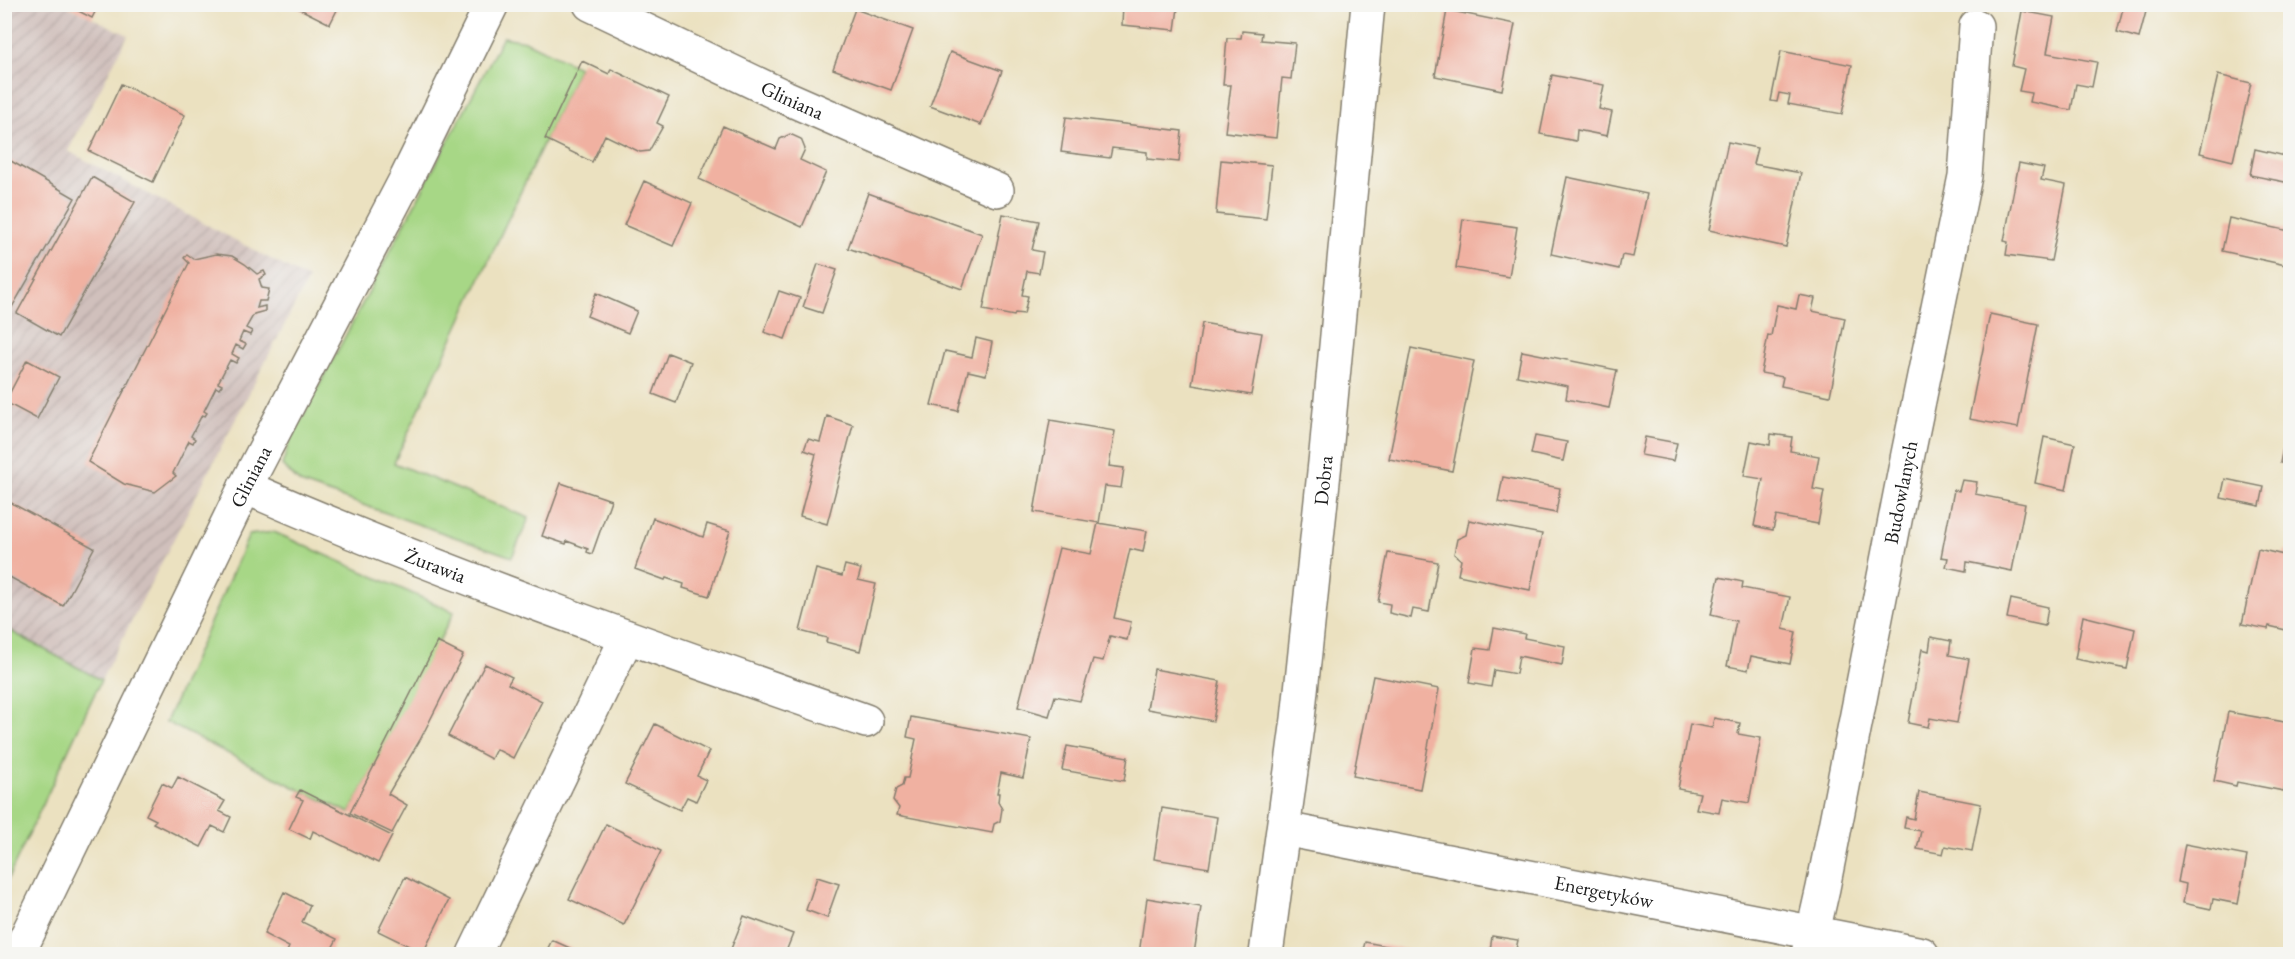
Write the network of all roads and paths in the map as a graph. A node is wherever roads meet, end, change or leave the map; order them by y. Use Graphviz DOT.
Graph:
graph roads {
  1 [pos="492,4"];
  2 [pos="590,4"];
  3 [pos="1368,4"];
  4 [pos="1976,26"];
  5 [pos="997,190"];
  6 [pos="245,487"];
  7 [pos="627,638"];
  8 [pos="866,721"];
  9 [pos="1284,829"];
  10 [pos="1810,943"];
  11 [pos="18,954"];
  12 [pos="474,954"];
  13 [pos="1266,954"];
  14 [pos="1922,954"];
  1 -- 6 [label="street, Gliniana"];
  2 -- 5 [label="street, Gliniana"];
  3 -- 9 [label="street, Dobra"];
  4 -- 10 [label="street, Budowlanych"];
  6 -- 7 [label="street, Żurawia"];
  6 -- 11 [label="street, Gliniana"];
  7 -- 8 [label="street, Żurawia"];
  7 -- 12 [label="street"];
  9 -- 10 [label="street, Energetyków"];
  9 -- 13 [label="street, Dobra"];
  10 -- 14 [label="street, Energetyków"];
}
